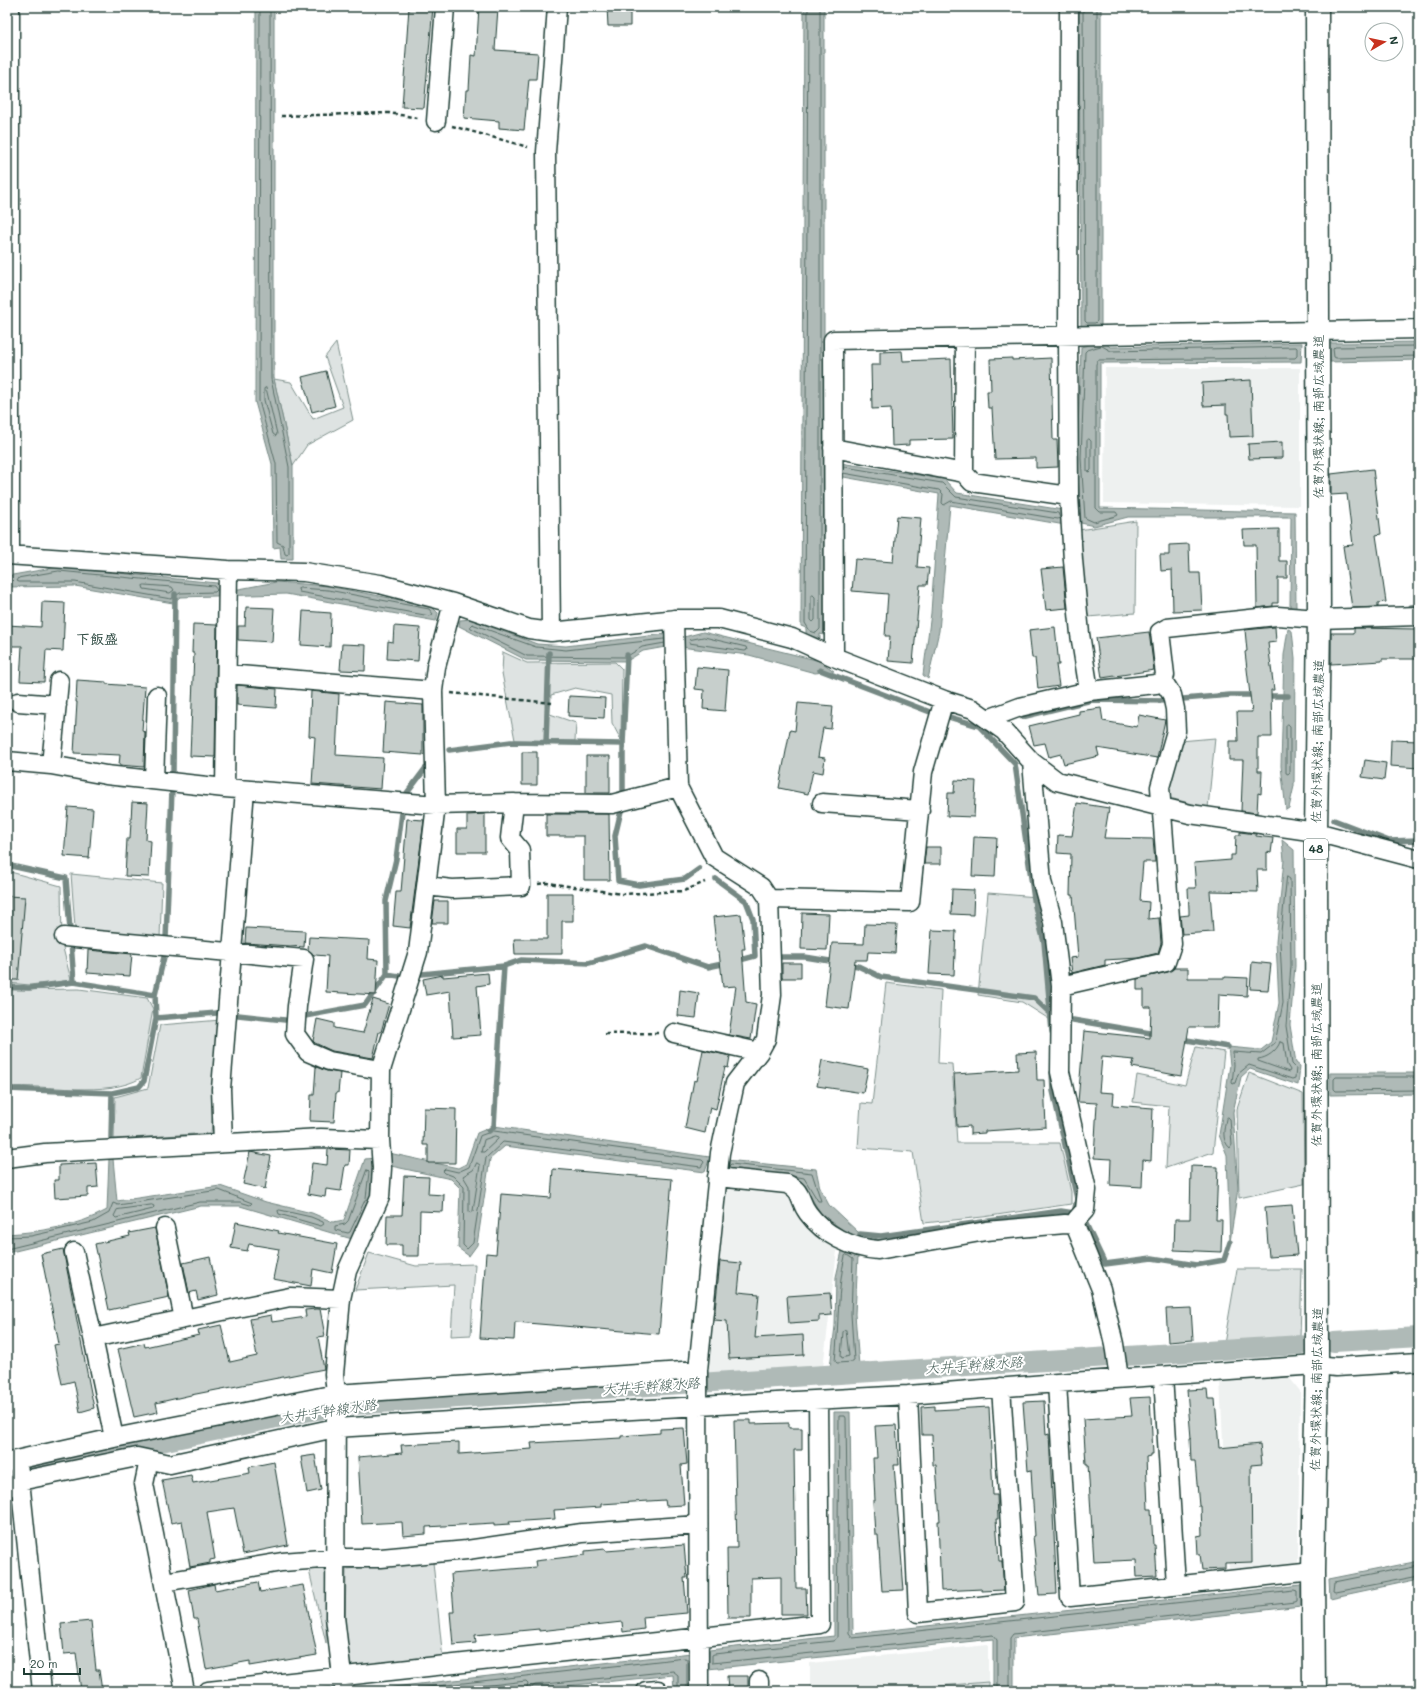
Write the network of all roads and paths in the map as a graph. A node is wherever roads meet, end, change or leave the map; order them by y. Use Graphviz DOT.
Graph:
graph roads {
  1 [pos="10,7"];
  2 [pos="445,7"];
  3 [pos="557,7"];
  4 [pos="1069,7"];
  5 [pos="1317,7"];
  6 [pos="281,116"];
  7 [pos="436,121"];
  8 [pos="546,152"];
  9 [pos="1419,329"];
  10 [pos="1318,331"];
  11 [pos="1068,337"];
  12 [pos="965,338"];
  13 [pos="833,448"];
  14 [pos="964,473"];
  15 [pos="1069,496"];
  16 [pos="9,555"];
  17 [pos="228,585"];
  18 [pos="453,603"];
  19 [pos="1419,616"];
  20 [pos="1319,618"];
  21 [pos="551,632"];
  22 [pos="674,634"];
  23 [pos="834,657"];
  24 [pos="227,674"];
  25 [pos="59,681"];
  26 [pos="1163,682"];
  27 [pos="433,691"];
  28 [pos="1089,691"];
  29 [pos="157,696"];
  30 [pos="944,700"];
  31 [pos="18,702"];
  32 [pos="552,703"];
  33 [pos="57,705"];
  34 [pos="988,719"];
  35 [pos="7,761"];
  36 [pos="1032,762"];
  37 [pos="51,765"];
  38 [pos="154,780"];
  39 [pos="678,787"];
  40 [pos="225,788"];
  41 [pos="245,790"];
  42 [pos="514,803"];
  43 [pos="822,803"];
  44 [pos="436,805"];
  45 [pos="1162,807"];
  46 [pos="920,810"];
  47 [pos="1316,832"];
  48 [pos="1419,859"];
  49 [pos="704,882"];
  50 [pos="427,886"];
  51 [pos="521,886"];
  52 [pos="769,899"];
  53 [pos="69,937"];
  54 [pos="232,952"];
  55 [pos="1060,986"];
  56 [pos="674,1033"];
  57 [pos="605,1034"];
  58 [pos="759,1052"];
  59 [pos="381,1070"];
  60 [pos="380,1140"];
  61 [pos="222,1143"];
  62 [pos="7,1158"];
  63 [pos="717,1177"];
  64 [pos="1076,1226"];
  65 [pos="165,1228"];
  66 [pos="74,1252"];
  67 [pos="341,1298"];
  68 [pos="184,1319"];
  69 [pos="93,1338"];
  70 [pos="1419,1362"];
  71 [pos="1317,1365"];
  72 [pos="698,1370"];
  73 [pos="1118,1371"];
  74 [pos="1163,1376"];
  75 [pos="1057,1383"];
  76 [pos="1002,1387"];
  77 [pos="336,1394"];
  78 [pos="908,1395"];
  79 [pos="699,1399"];
  80 [pos="818,1400"];
  81 [pos="335,1422"];
  82 [pos="114,1438"];
  83 [pos="149,1460"];
  84 [pos="12,1461"];
  85 [pos="14,1484"];
  86 [pos="698,1526"];
  87 [pos="335,1558"];
  88 [pos="1313,1571"];
  89 [pos="164,1582"];
  90 [pos="1176,1585"];
  91 [pos="699,1637"];
  92 [pos="343,1684"];
  93 [pos="42,1691"];
  94 [pos="185,1691"];
  95 [pos="208,1691"];
  96 [pos="646,1691"];
  97 [pos="658,1691"];
  98 [pos="699,1691"];
  99 [pos="1314,1691"];
  1 -- 16 [label="street"];
  2 -- 7 [label="street"];
  3 -- 8 [label="street"];
  4 -- 11 [label="street"];
  5 -- 10 [label="main road, 佐賀外環状線; 南部広域農道 / 48"];
  6 -- 7 [label="path"];
  7 -- 8 [label="path"];
  8 -- 21 [label="street"];
  9 -- 10 [label="street"];
  10 -- 11 [label="street"];
  10 -- 20 [label="main road, 佐賀外環状線; 南部広域農道 / 48"];
  11 -- 12 [label="street"];
  11 -- 15 [label="street"];
  12 -- 13 [label="street"];
  12 -- 14 [label="street"];
  13 -- 14 [label="street"];
  13 -- 23 [label="street"];
  14 -- 15 [label="street"];
  15 -- 28 [label="street"];
  16 -- 17 [label="street"];
  17 -- 18 [label="street"];
  17 -- 24 [label="street"];
  18 -- 21 [label="street"];
  18 -- 27 [label="street"];
  19 -- 20 [label="street"];
  20 -- 26 [label="street"];
  20 -- 47 [label="main road, 佐賀外環状線; 南部広域農道 / 48"];
  21 -- 22 [label="street"];
  22 -- 23 [label="street"];
  22 -- 39 [label="street"];
  23 -- 30 [label="street"];
  24 -- 27 [label="street"];
  24 -- 40 [label="street"];
  25 -- 33 [label="street"];
  26 -- 28 [label="street"];
  26 -- 45 [label="street"];
  27 -- 32 [label="path"];
  27 -- 44 [label="street"];
  28 -- 34 [label="street"];
  29 -- 38 [label="street"];
  30 -- 34 [label="street"];
  30 -- 46 [label="street"];
  31 -- 33 [label="street"];
  33 -- 37 [label="street"];
  34 -- 36 [label="street"];
  35 -- 37 [label="street"];
  36 -- 45 [label="street"];
  36 -- 55 [label="street"];
  37 -- 38 [label="street"];
  38 -- 40 [label="street"];
  39 -- 42 [label="street"];
  39 -- 52 [label="street"];
  40 -- 41 [label="street"];
  41 -- 44 [label="street"];
  41 -- 54 [label="street"];
  42 -- 44 [label="street"];
  42 -- 51 [label="street"];
  43 -- 46 [label="street"];
  44 -- 50 [label="street"];
  45 -- 47 [label="street"];
  45 -- 55 [label="street"];
  46 -- 52 [label="street"];
  47 -- 48 [label="street"];
  47 -- 71 [label="main road, 佐賀外環状線; 南部広域農道 / 48"];
  49 -- 51 [label="path"];
  50 -- 51 [label="street"];
  50 -- 59 [label="street"];
  52 -- 58 [label="street"];
  53 -- 54 [label="street"];
  54 -- 59 [label="street"];
  54 -- 61 [label="street"];
  55 -- 64 [label="street"];
  56 -- 57 [label="path"];
  56 -- 58 [label="street"];
  58 -- 63 [label="street"];
  59 -- 60 [label="street"];
  60 -- 61 [label="street"];
  60 -- 67 [label="street"];
  61 -- 62 [label="street"];
  63 -- 64 [label="street"];
  63 -- 72 [label="street"];
  64 -- 73 [label="street"];
  65 -- 68 [label="street"];
  66 -- 69 [label="street"];
  67 -- 68 [label="street"];
  67 -- 77 [label="street"];
  68 -- 69 [label="street"];
  69 -- 82 [label="street"];
  70 -- 71 [label="street"];
  71 -- 74 [label="street"];
  71 -- 88 [label="main road, 佐賀外環状線; 南部広域農道 / 48"];
  72 -- 77 [label="street"];
  72 -- 79 [label="street"];
  73 -- 74 [label="street"];
  73 -- 75 [label="street"];
  74 -- 90 [label="street"];
  75 -- 76 [label="street"];
  75 -- 90 [label="street"];
  76 -- 78 [label="street"];
  76 -- 78 [label="street"];
  77 -- 81 [label="street"];
  77 -- 82 [label="street"];
  78 -- 80 [label="street"];
  79 -- 80 [label="street"];
  79 -- 81 [label="street"];
  79 -- 86 [label="street"];
  80 -- 91 [label="street"];
  81 -- 83 [label="street"];
  81 -- 87 [label="street"];
  82 -- 84 [label="street"];
  83 -- 85 [label="street"];
  83 -- 89 [label="street"];
  84 -- 85 [label="street"];
  85 -- 93 [label="street"];
  86 -- 87 [label="street"];
  86 -- 91 [label="street"];
  87 -- 89 [label="street"];
  87 -- 92 [label="street"];
  88 -- 90 [label="street"];
  88 -- 99 [label="main road, 佐賀外環状線; 南部広域農道 / 48"];
  89 -- 94 [label="street"];
  91 -- 92 [label="street"];
  91 -- 98 [label="street"];
  92 -- 95 [label="street"];
  96 -- 97 [label="street"];
}
